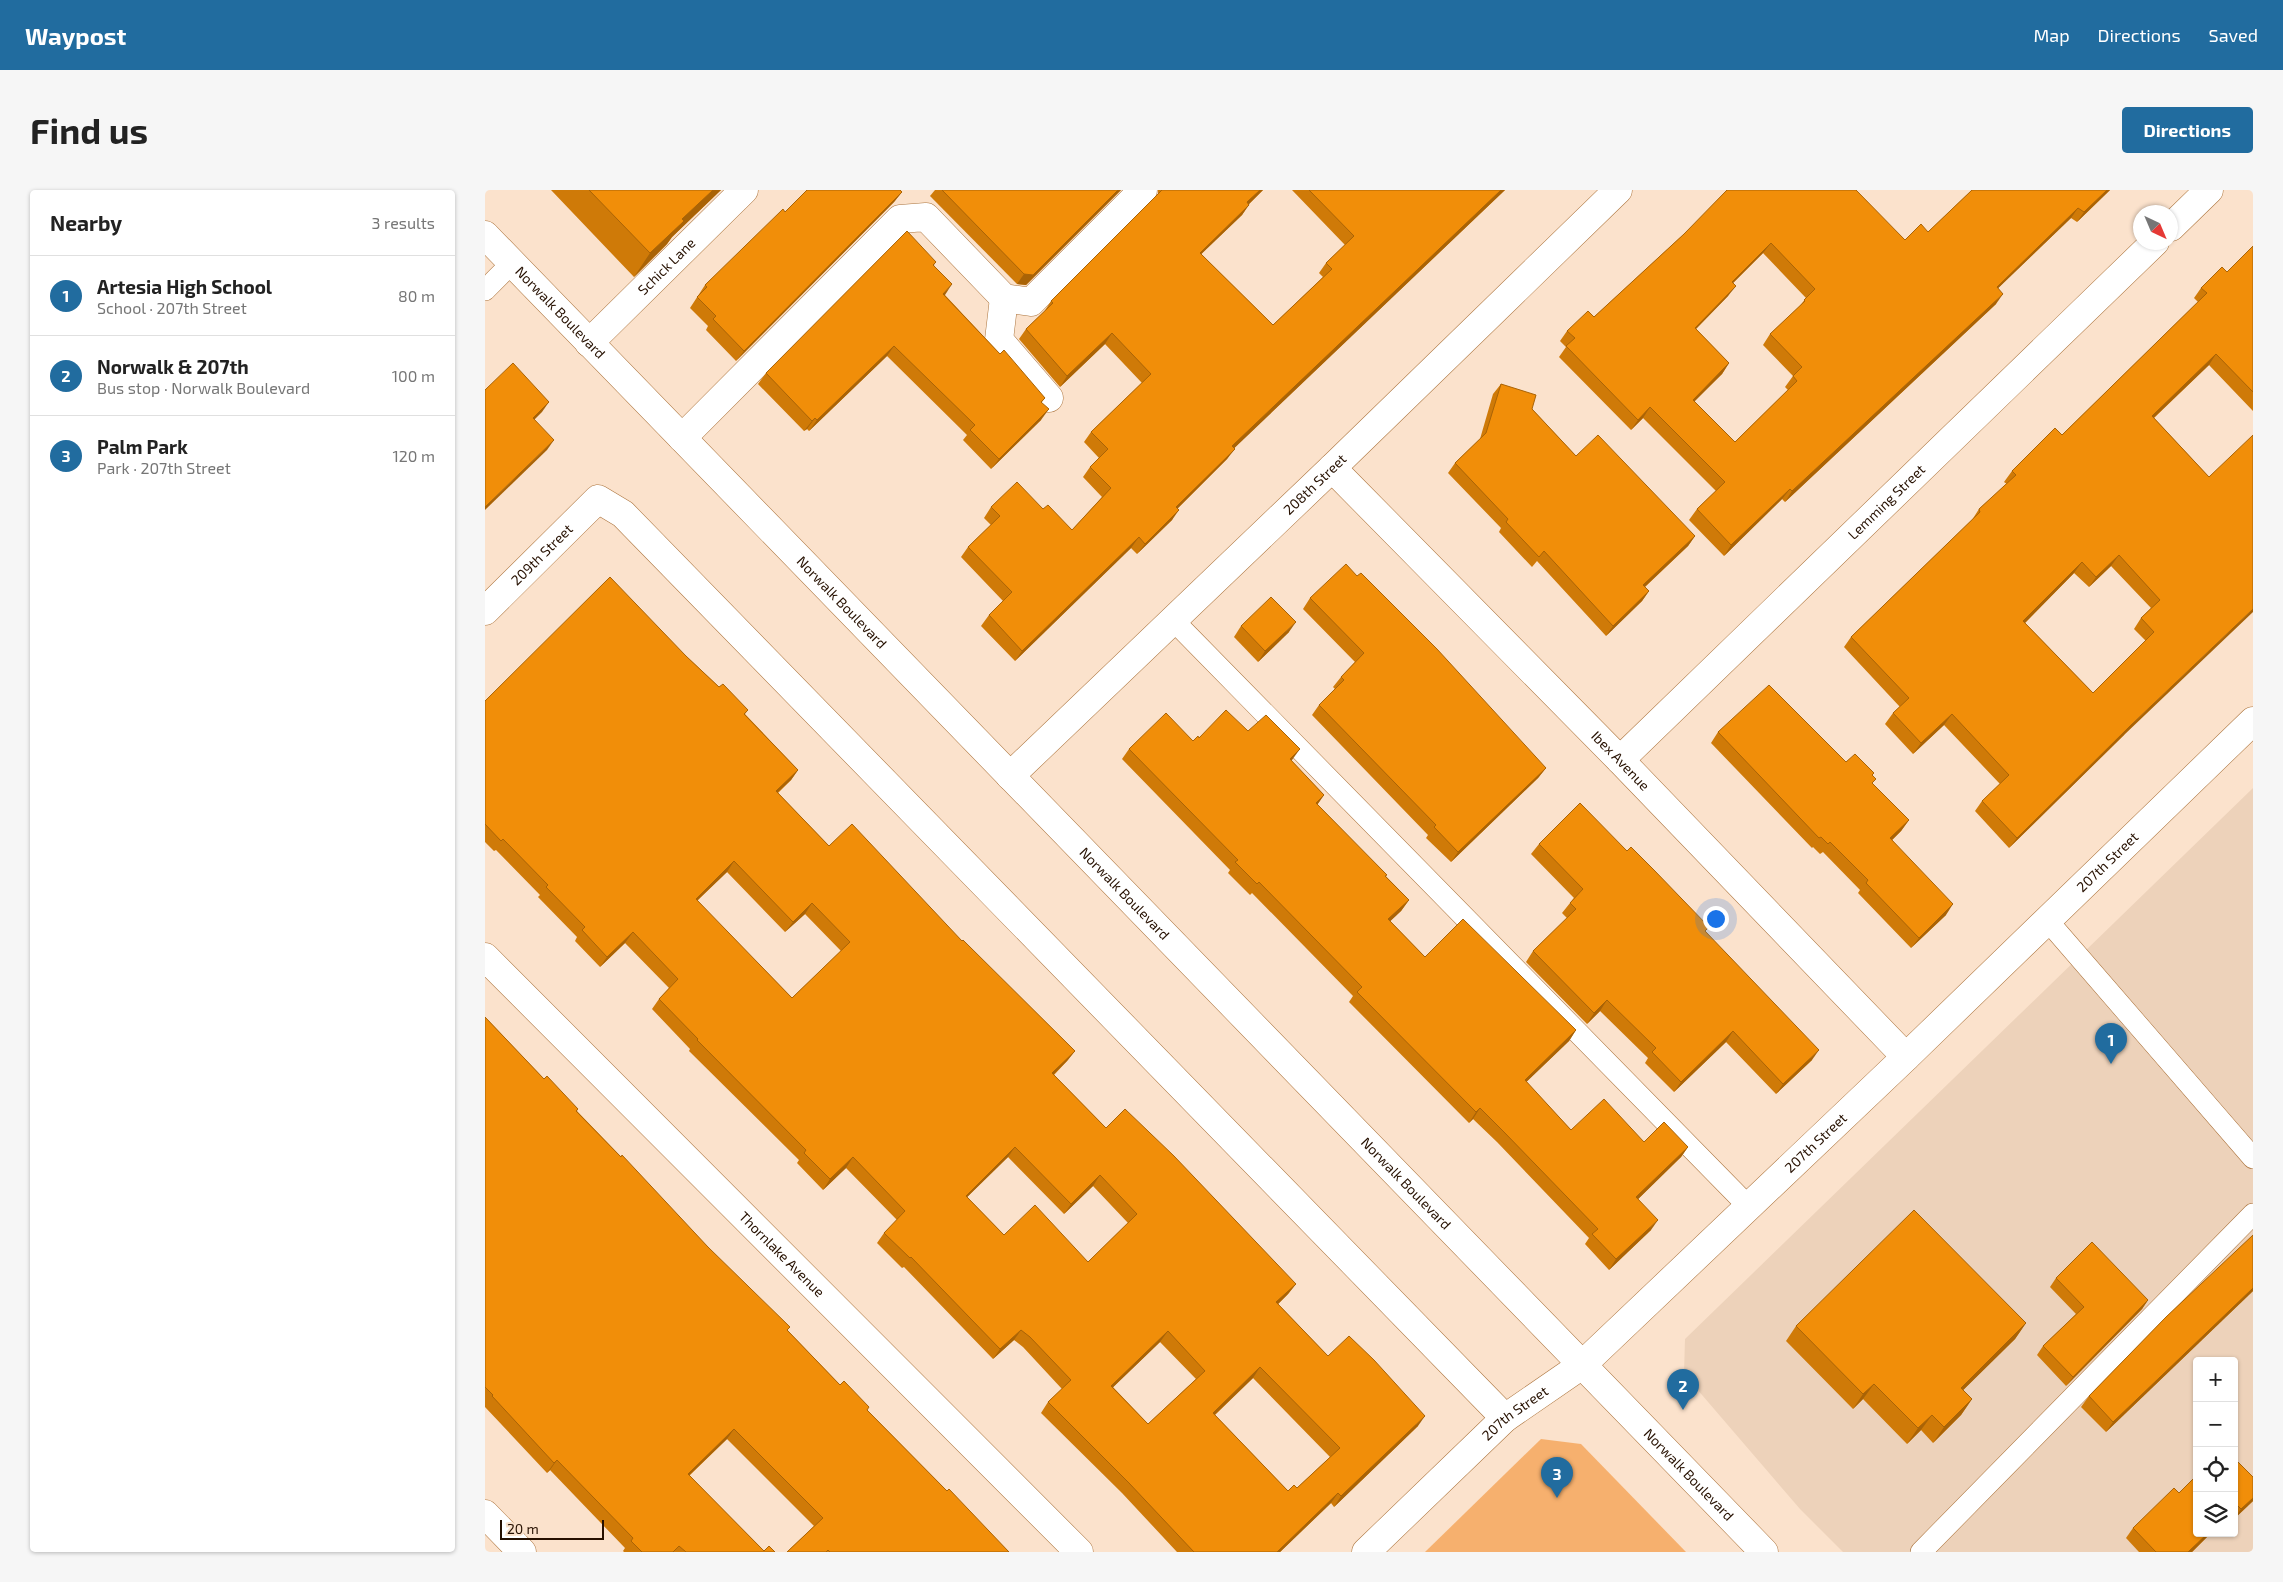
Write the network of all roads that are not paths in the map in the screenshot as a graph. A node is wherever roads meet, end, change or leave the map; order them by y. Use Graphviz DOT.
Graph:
graph roads {
  1 [pos="744,190"];
  2 [pos="1143,190"];
  3 [pos="1618,190"];
  4 [pos="2209,190"];
  5 [pos="2178,220"];
  6 [pos="485,235"];
  7 [pos="2147,250"];
  8 [pos="512,263"];
  9 [pos="485,290"];
  10 [pos="1004,298"];
  11 [pos="589,343"];
  12 [pos="1049,398"];
  13 [pos="682,438"];
  14 [pos="1332,468"];
  15 [pos="485,611"];
  16 [pos="1173,620"];
  17 [pos="2253,721"];
  18 [pos="1619,760"];
  19 [pos="1010,776"];
  20 [pos="2047,920"];
  21 [pos="485,957"];
  22 [pos="1906,1057"];
  23 [pos="2253,1158"];
  24 [pos="1749,1206"];
  25 [pos="2253,1214"];
  26 [pos="1582,1365"];
  27 [pos="1505,1418"];
  28 [pos="485,1514"];
  29 [pos="522,1552"];
  30 [pos="1079,1552"];
  31 [pos="1366,1552"];
  32 [pos="1764,1552"];
  33 [pos="1921,1552"];
  1 -- 11 [label="street, Schick Lane"];
  2 -- 10 [label="street"];
  3 -- 14 [label="street, 208th Street"];
  4 -- 5 [label="street"];
  6 -- 8 [label="street, Norwalk Boulevard"];
  7 -- 18 [label="street, Lemming Street"];
  8 -- 9 [label="lane"];
  8 -- 11 [label="street, Norwalk Boulevard"];
  10 -- 12 [label="street"];
  10 -- 13 [label="street"];
  11 -- 13 [label="street, Norwalk Boulevard"];
  13 -- 19 [label="street, Norwalk Boulevard"];
  14 -- 16 [label="street, 208th Street"];
  14 -- 18 [label="street, Ibex Avenue"];
  15 -- 27 [label="street, 209th Street"];
  16 -- 19 [label="street, 208th Street"];
  16 -- 24 [label="lane"];
  17 -- 20 [label="street, 207th Street"];
  18 -- 22 [label="street, Ibex Avenue"];
  19 -- 26 [label="street, Norwalk Boulevard"];
  20 -- 22 [label="street, 207th Street"];
  20 -- 23 [label="lane"];
  21 -- 30 [label="street, Thornlake Avenue"];
  22 -- 24 [label="street, 207th Street"];
  24 -- 26 [label="street, 207th Street"];
  25 -- 33 [label="lane"];
  26 -- 27 [label="street, 207th Street"];
  26 -- 32 [label="street, Norwalk Boulevard"];
  27 -- 31 [label="street, 207th Street"];
  28 -- 29 [label="street"];
}
